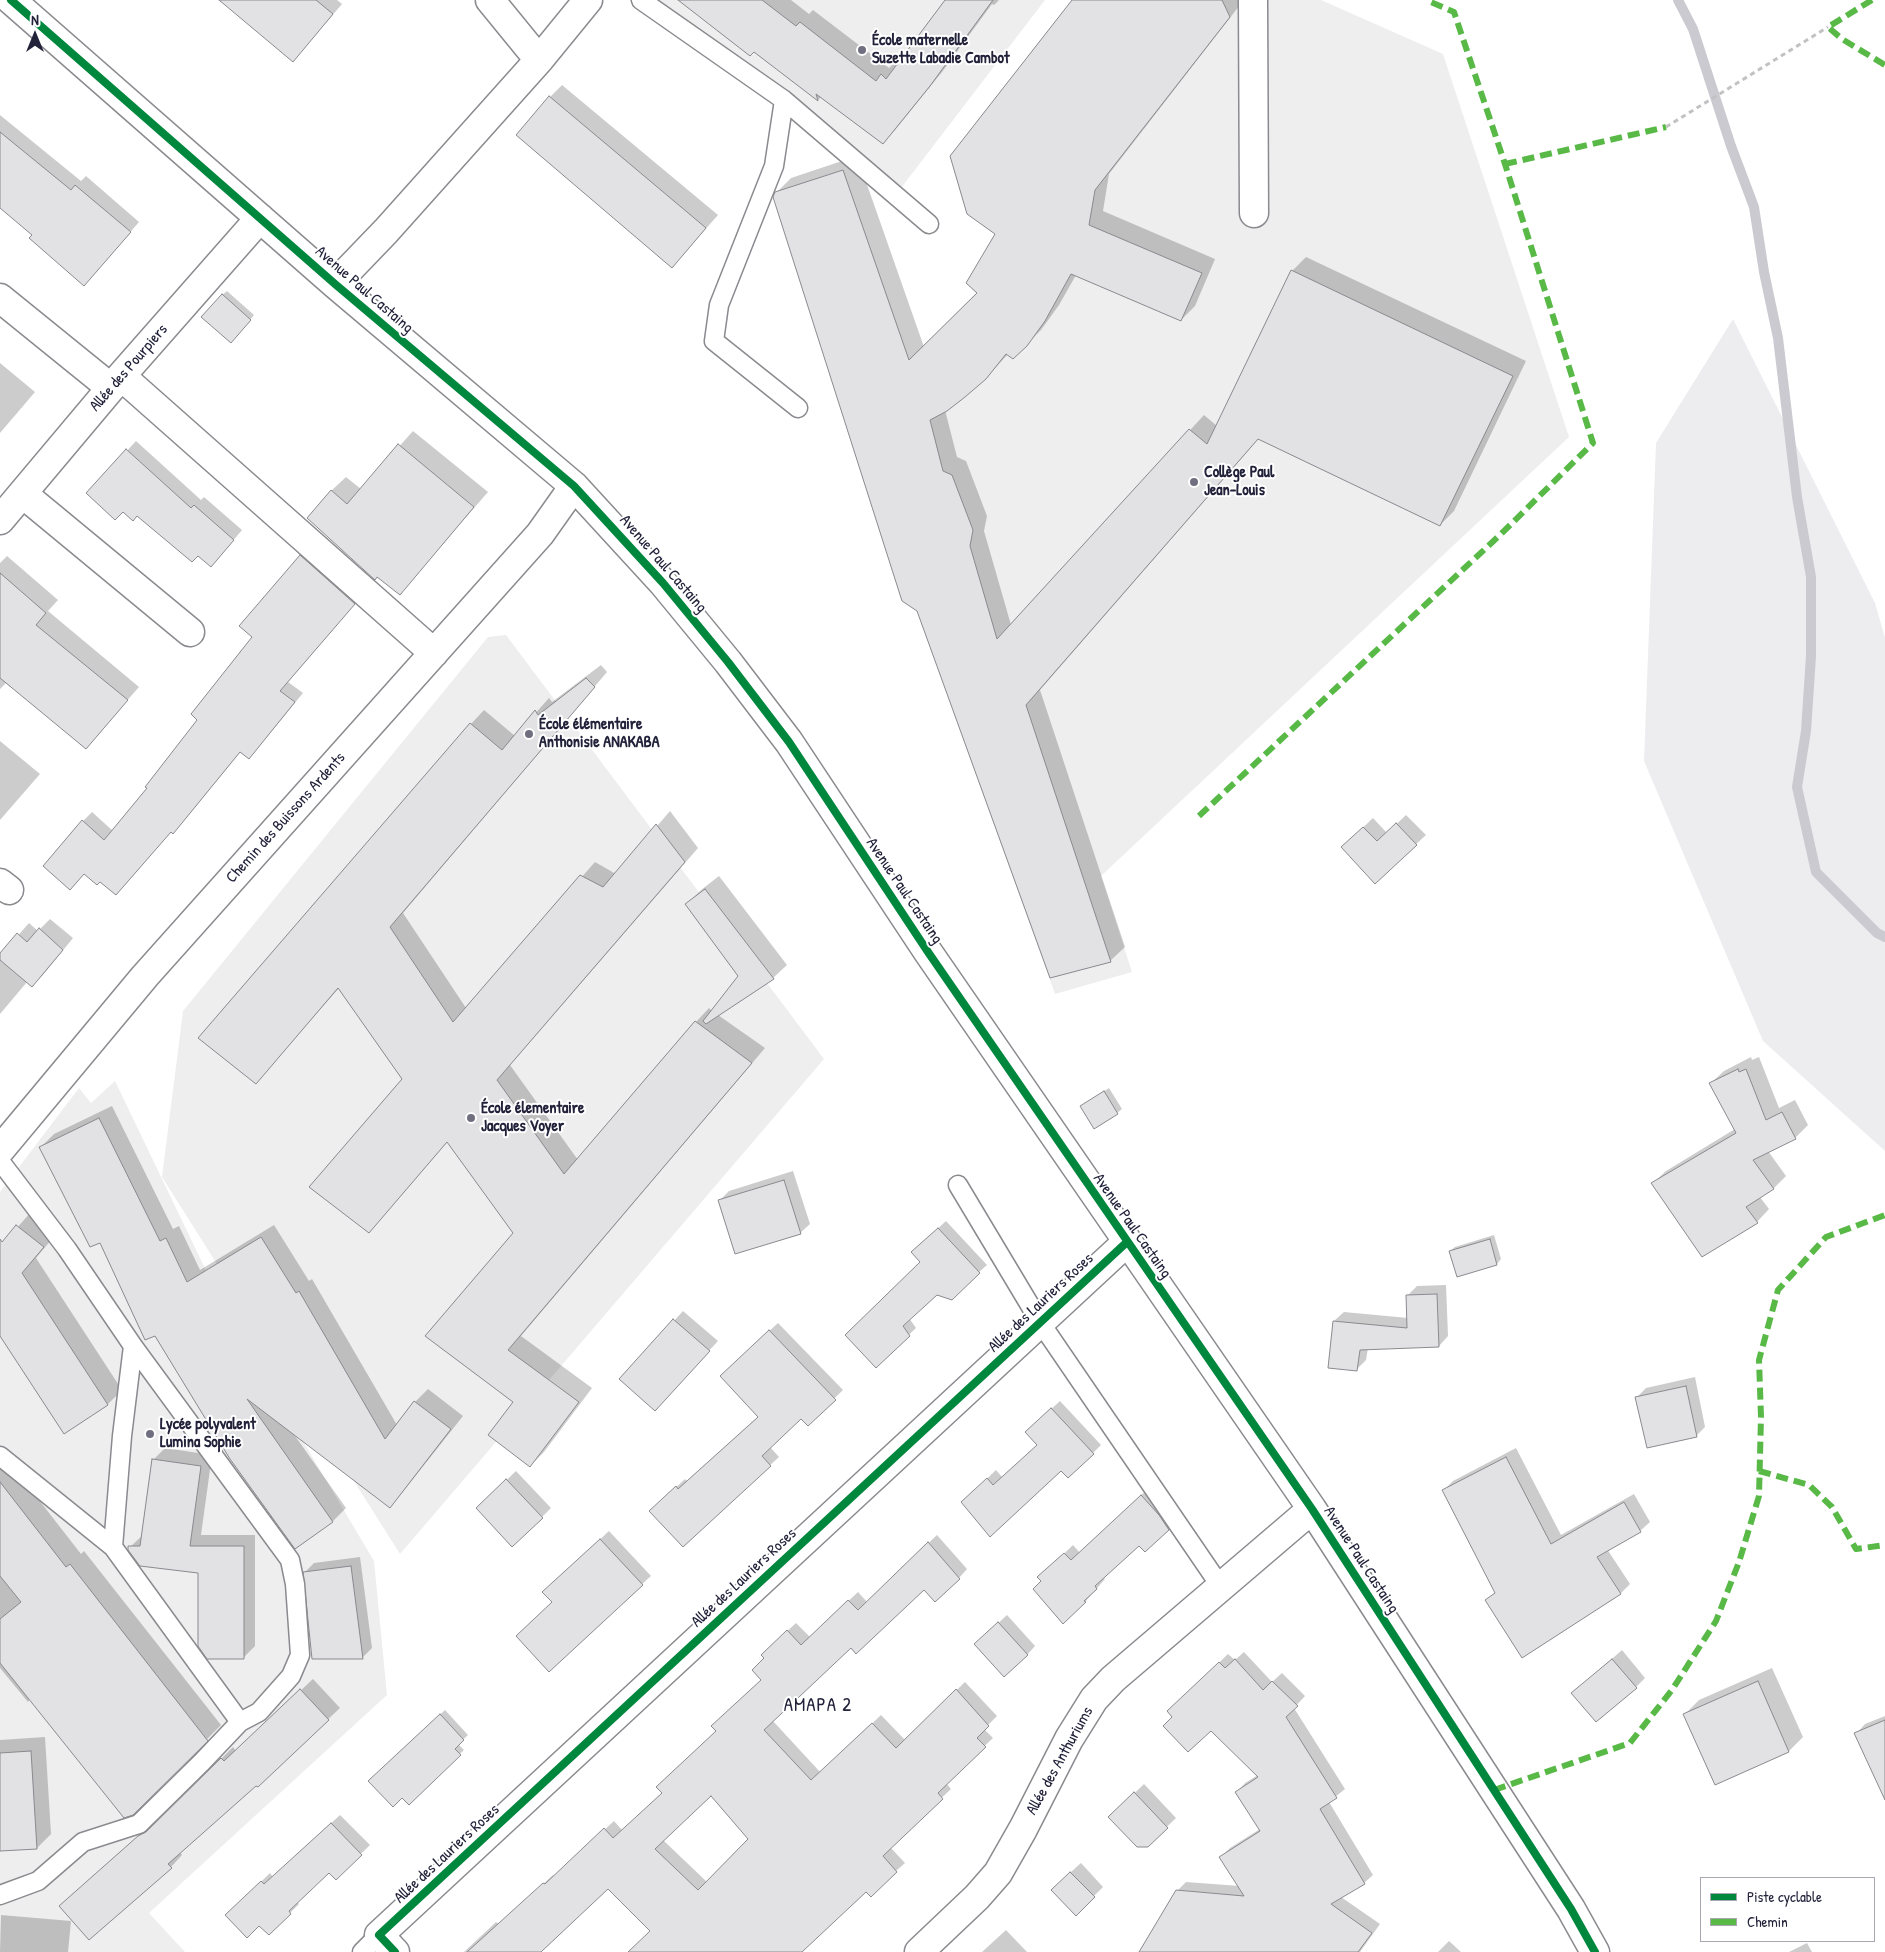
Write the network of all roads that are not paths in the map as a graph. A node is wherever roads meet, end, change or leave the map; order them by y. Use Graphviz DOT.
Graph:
graph roads {
  1 [pos="11,0"];
  2 [pos="490,0"];
  3 [pos="588,0"];
  4 [pos="641,0"];
  5 [pos="1253,0"];
  6 [pos="539,60"];
  7 [pos="784,100"];
  8 [pos="1254,213"];
  9 [pos="260,218"];
  10 [pos="929,224"];
  11 [pos="335,284"];
  12 [pos="0,298"];
  13 [pos="116,382"];
  14 [pos="798,408"];
  15 [pos="574,486"];
  16 [pos="23,494"];
  17 [pos="0,520"];
  18 [pos="190,632"];
  19 [pos="434,653"];
  20 [pos="0,1150"];
  21 [pos="0,1161"];
  22 [pos="958,1185"];
  23 [pos="1127,1242"];
  24 [pos="1040,1322"];
  25 [pos="133,1346"];
  26 [pos="0,1456"];
  27 [pos="1312,1509"];
  28 [pos="112,1547"];
  29 [pos="1221,1587"];
  30 [pos="240,1722"];
  31 [pos="0,1895"];
  32 [pos="379,1946"];
  33 [pos="918,1952"];
  34 [pos="1595,1952"];
  1 -- 9 [label="street, Avenue Paul Castaing"];
  2 -- 6 [label="street"];
  3 -- 6 [label="street"];
  4 -- 7 [label="lane"];
  5 -- 8 [label="street"];
  6 -- 11 [label="street"];
  7 -- 10 [label="lane"];
  7 -- 14 [label="lane"];
  9 -- 11 [label="street, Avenue Paul Castaing"];
  9 -- 13 [label="street, Allée des Pourpiers"];
  11 -- 15 [label="street, Avenue Paul Castaing"];
  12 -- 13 [label="street"];
  13 -- 16 [label="street, Allée des Pourpiers"];
  13 -- 19 [label="street"];
  15 -- 19 [label="street, Chemin des Buissons Ardents"];
  15 -- 23 [label="street, Avenue Paul Castaing"];
  16 -- 17 [label="street, Allée des Pourpiers"];
  16 -- 18 [label="street"];
  19 -- 20 [label="street, Chemin des Buissons Ardents"];
  21 -- 25 [label="lane"];
  22 -- 24 [label="lane"];
  23 -- 24 [label="street, Allée des Lauriers Roses"];
  23 -- 27 [label="street, Avenue Paul Castaing"];
  24 -- 29 [label="lane"];
  24 -- 32 [label="street, Allée des Lauriers Roses"];
  25 -- 28 [label="lane"];
  25 -- 30 [label="lane"];
  26 -- 28 [label="lane"];
  27 -- 29 [label="street, Allée des Anthuriums"];
  27 -- 34 [label="street, Avenue Paul Castaing"];
  28 -- 30 [label="lane"];
  29 -- 33 [label="street, Allée des Anthuriums"];
  30 -- 31 [label="lane"];
}
